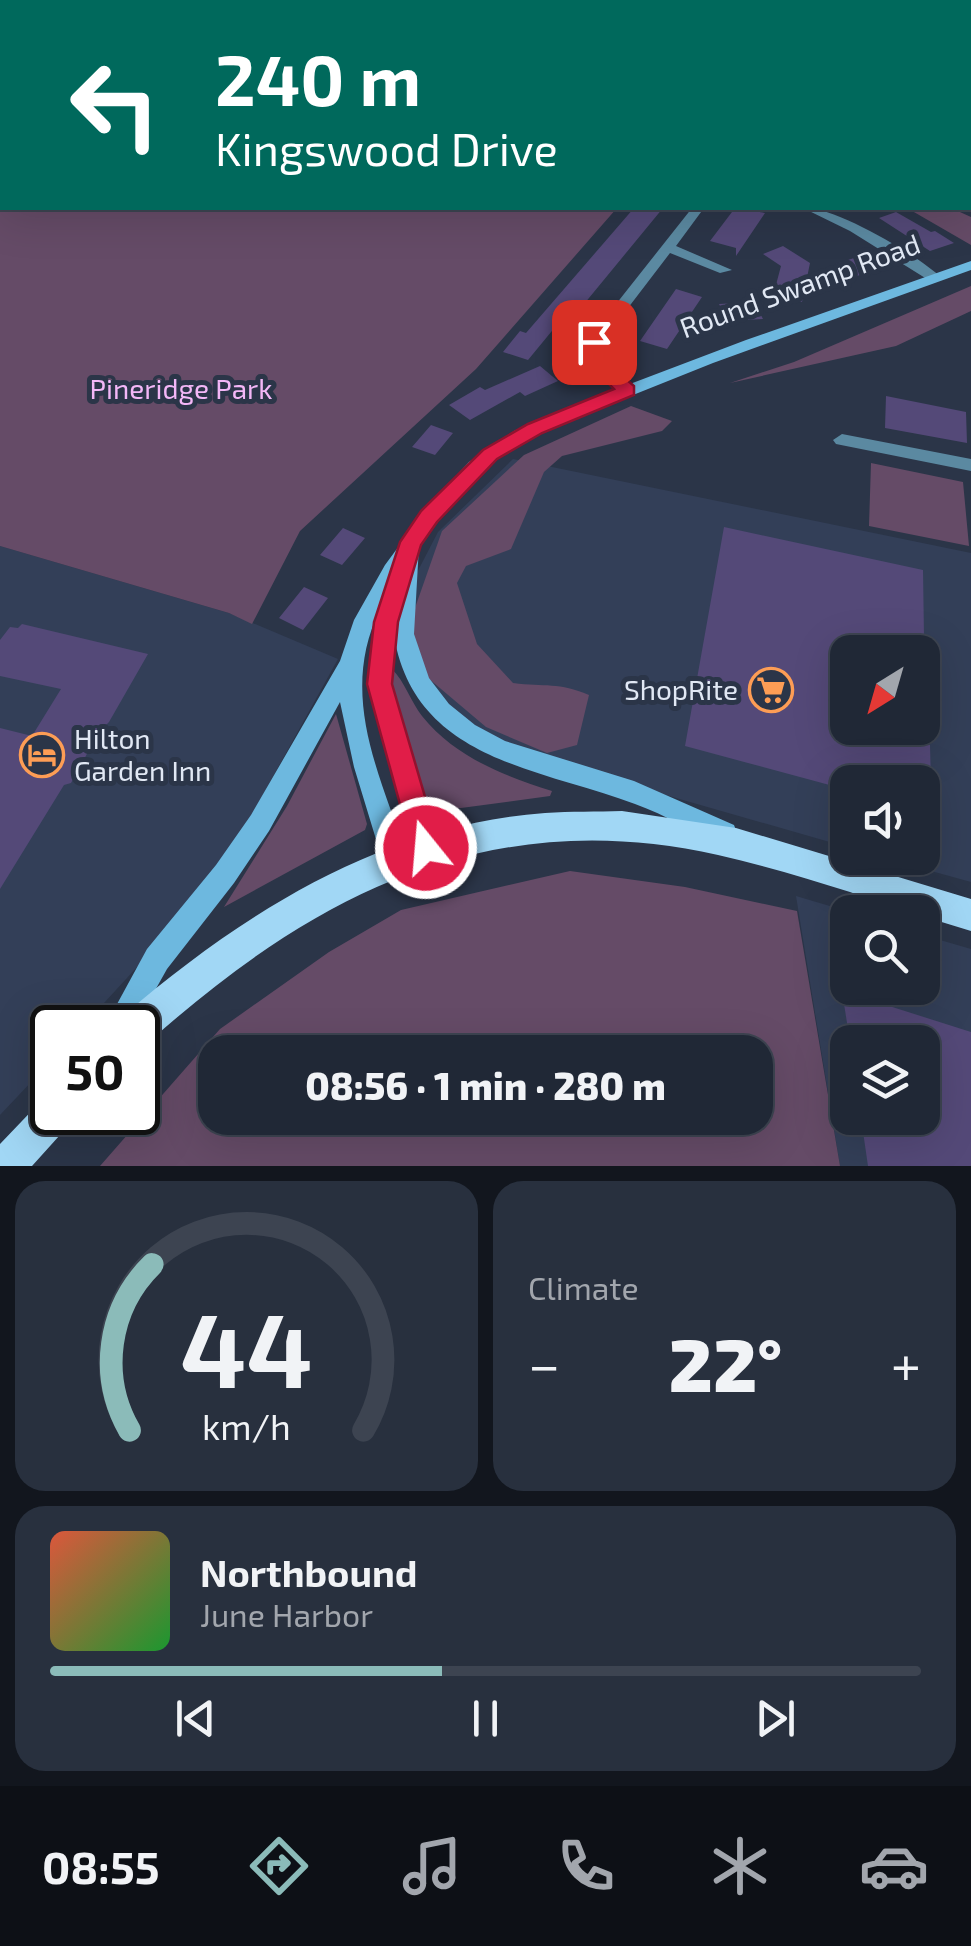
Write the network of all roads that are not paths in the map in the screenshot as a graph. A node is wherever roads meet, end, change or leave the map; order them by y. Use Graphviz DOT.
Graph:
graph roads {
  1 [pos="696,210"];
  2 [pos="814,210"];
  3 [pos="667,246"];
  4 [pos="971,266"];
  5 [pos="724,270"];
  6 [pos="934,278"];
  7 [pos="628,390"];
  8 [pos="842,440"];
  9 [pos="971,466"];
  10 [pos="410,542"];
  11 [pos="351,662"];
  12 [pos="768,852"];
  13 [pos="410,854"];
  14 [pos="971,915"];
  15 [pos="131,1005"];
  16 [pos="160,1007"];
  17 [pos="35,1135"];
  18 [pos="6,1166"];
  1 -- 3 [label="street"];
  2 -- 6 [label="street"];
  3 -- 5 [label="street"];
  3 -- 7 [label="street"];
  4 -- 6 [label="main road, Round Swamp Road"];
  6 -- 7 [label="main road, Round Swamp Road"];
  7 -- 10 [label="main road, Round Swamp Road"];
  8 -- 9 [label="street"];
  10 -- 11 [label="main road, Round Swamp Road"];
  10 -- 12 [label="main road"];
  10 -- 13 [label="main road, Round Swamp Road"];
  11 -- 13 [label="main road, Round Swamp Road"];
  11 -- 15 [label="main road"];
  12 -- 13 [label="main road"];
  12 -- 14 [label="main road"];
  13 -- 16 [label="main road"];
  17 -- 18 [label="main road"];
}
